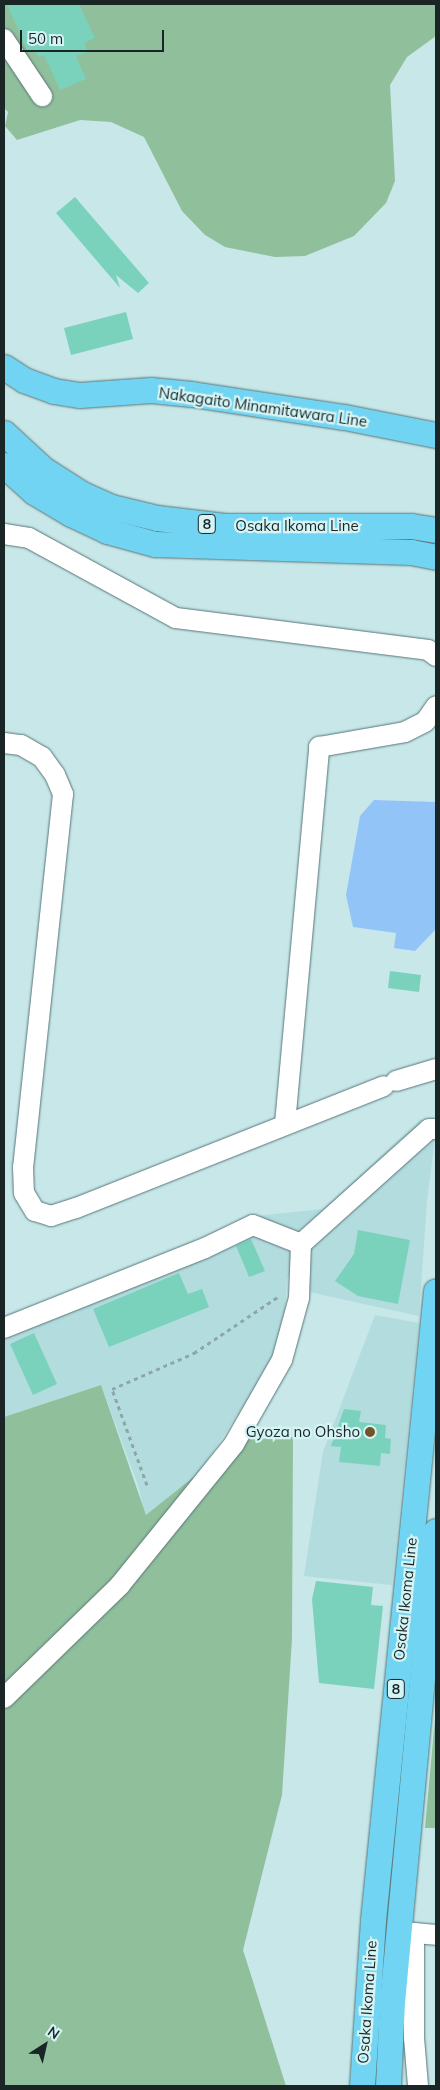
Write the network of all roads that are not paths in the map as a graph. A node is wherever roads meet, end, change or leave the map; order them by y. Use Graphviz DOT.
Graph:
graph roads {
  1 [pos="4,39"];
  2 [pos="42,96"];
  3 [pos="4,367"];
  4 [pos="4,434"];
  5 [pos="436,435"];
  6 [pos="4,465"];
  7 [pos="436,530"];
  8 [pos="4,534"];
  9 [pos="436,557"];
  10 [pos="436,656"];
  11 [pos="436,706"];
  12 [pos="4,743"];
  13 [pos="436,1069"];
  14 [pos="285,1124"];
  15 [pos="436,1129"];
  16 [pos="301,1244"];
  17 [pos="436,1291"];
  18 [pos="4,1328"];
  19 [pos="436,1531"];
  20 [pos="4,1698"];
  21 [pos="406,1932"];
  22 [pos="436,1935"];
  23 [pos="362,2086"];
  24 [pos="388,2086"];
  25 [pos="418,2086"];
  1 -- 2 [label="street"];
  3 -- 5 [label="main road, Nakagaito Minamitawara Line"];
  4 -- 7 [label="main road, Osaka Ikoma Line / 8"];
  6 -- 9 [label="main road, Osaka Ikoma Line / 8"];
  8 -- 10 [label="street"];
  11 -- 14 [label="street"];
  12 -- 14 [label="street"];
  13 -- 14 [label="street"];
  15 -- 16 [label="street"];
  16 -- 18 [label="street"];
  16 -- 20 [label="street"];
  17 -- 23 [label="main road, Osaka Ikoma Line / 8"];
  19 -- 21 [label="main road, Osaka Ikoma Line / 8"];
  21 -- 22 [label="street"];
  21 -- 24 [label="main road, Osaka Ikoma Line / 8"];
  21 -- 25 [label="street"];
}
